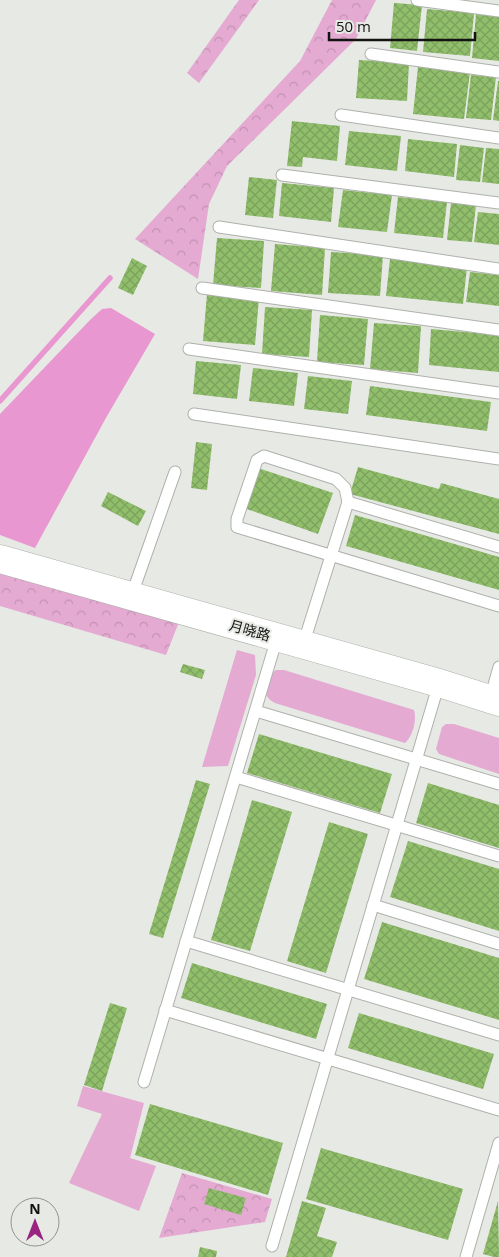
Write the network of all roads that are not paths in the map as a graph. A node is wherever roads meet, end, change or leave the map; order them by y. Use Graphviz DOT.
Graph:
graph roads {
  1 [pos="417,0"];
  2 [pos="499,11"];
  3 [pos="371,54"];
  4 [pos="499,72"];
  5 [pos="341,116"];
  6 [pos="499,138"];
  7 [pos="282,175"];
  8 [pos="499,203"];
  9 [pos="219,227"];
  10 [pos="499,269"];
  11 [pos="202,288"];
  12 [pos="499,330"];
  13 [pos="189,349"];
  14 [pos="499,393"];
  15 [pos="194,414"];
  16 [pos="499,459"];
  17 [pos="175,472"];
  18 [pos="348,502"];
  19 [pos="499,547"];
  20 [pos="332,555"];
  21 [pos="0,559"];
  22 [pos="131,597"];
  23 [pos="499,606"];
  24 [pos="290,642"];
  25 [pos="499,667"];
  26 [pos="439,684"];
  27 [pos="494,701"];
  28 [pos="256,710"];
  29 [pos="416,759"];
  30 [pos="236,777"];
  31 [pos="499,784"];
  32 [pos="397,825"];
  33 [pos="499,856"];
  34 [pos="373,905"];
  35 [pos="186,941"];
  36 [pos="499,944"];
  37 [pos="348,990"];
  38 [pos="165,1010"];
  39 [pos="499,1035"];
  40 [pos="328,1058"];
  41 [pos="144,1082"];
  42 [pos="499,1110"];
  43 [pos="499,1143"];
  44 [pos="272,1246"];
  45 [pos="466,1257"];
  1 -- 2 [label="lane"];
  3 -- 4 [label="lane"];
  5 -- 6 [label="lane"];
  7 -- 8 [label="lane"];
  9 -- 10 [label="lane"];
  11 -- 12 [label="lane"];
  13 -- 14 [label="lane"];
  15 -- 16 [label="lane"];
  17 -- 22 [label="lane"];
  18 -- 19 [label="lane"];
  18 -- 20 [label="lane"];
  18 -- 20 [label="lane"];
  20 -- 23 [label="lane"];
  20 -- 24 [label="lane"];
  21 -- 22 [label="street, 月晓路"];
  22 -- 24 [label="street, 月晓路"];
  24 -- 26 [label="street, 月晓路"];
  24 -- 28 [label="lane"];
  25 -- 27 [label="lane"];
  26 -- 27 [label="street, 月晓路"];
  26 -- 29 [label="lane"];
  28 -- 29 [label="lane"];
  28 -- 30 [label="lane"];
  29 -- 31 [label="lane"];
  29 -- 32 [label="lane"];
  30 -- 32 [label="lane"];
  30 -- 35 [label="lane"];
  32 -- 33 [label="lane"];
  32 -- 34 [label="lane"];
  34 -- 36 [label="lane"];
  34 -- 37 [label="lane"];
  35 -- 37 [label="lane"];
  35 -- 38 [label="lane"];
  37 -- 39 [label="lane"];
  37 -- 40 [label="lane"];
  38 -- 40 [label="lane"];
  38 -- 41 [label="lane"];
  40 -- 42 [label="lane"];
  40 -- 44 [label="lane"];
  43 -- 45 [label="lane"];
}
